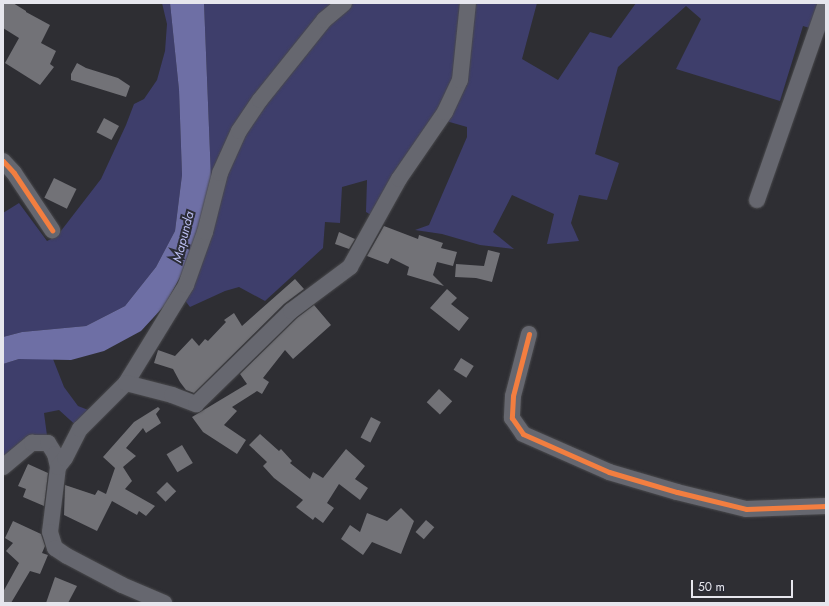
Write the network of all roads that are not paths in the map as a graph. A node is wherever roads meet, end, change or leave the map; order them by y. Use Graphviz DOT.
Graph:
graph roads {
  1 [pos="344,3"];
  2 [pos="468,3"];
  3 [pos="826,3"];
  4 [pos="3,161"];
  5 [pos="757,200"];
  6 [pos="52,230"];
  7 [pos="529,334"];
  8 [pos="126,383"];
  9 [pos="3,467"];
  10 [pos="58,467"];
  11 [pos="826,506"];
  12 [pos="164,603"];
  1 -- 8 [label="street"];
  2 -- 8 [label="street"];
  3 -- 5 [label="street"];
  4 -- 6 [label="street"];
  7 -- 11 [label="street"];
  8 -- 10 [label="street"];
  9 -- 10 [label="street"];
  10 -- 12 [label="street"];
}
